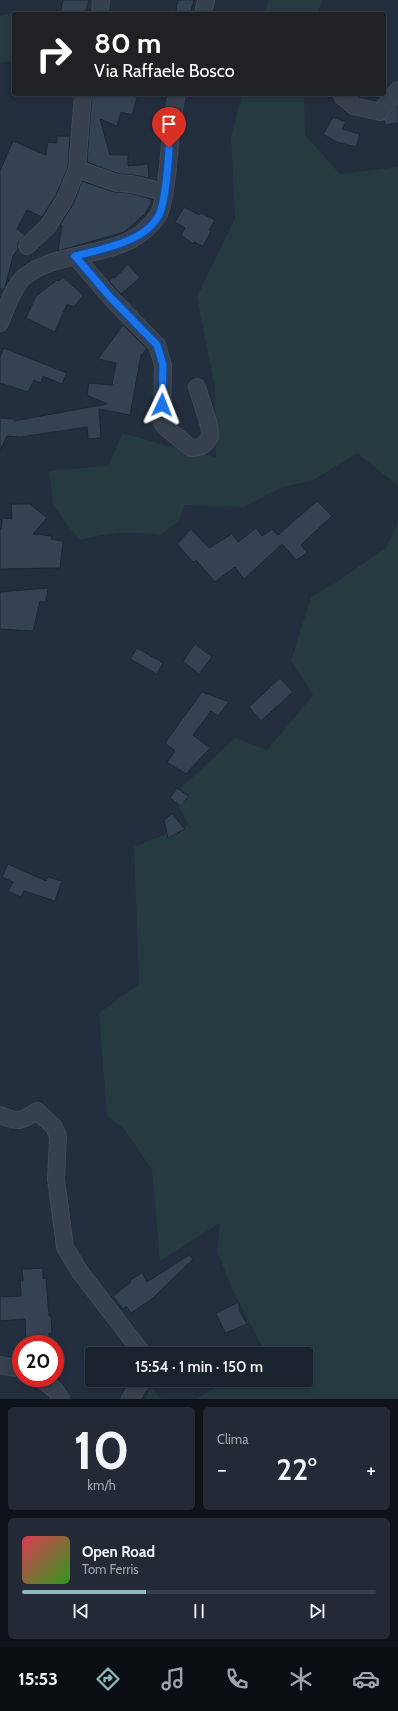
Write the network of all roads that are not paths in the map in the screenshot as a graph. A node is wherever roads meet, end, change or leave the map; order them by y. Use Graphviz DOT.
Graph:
graph roads {
  1 [pos="101,0"];
  2 [pos="206,0"];
  3 [pos="100,12"];
  4 [pos="203,12"];
  5 [pos="398,90"];
  6 [pos="83,96"];
  7 [pos="177,96"];
  8 [pos="342,96"];
  9 [pos="77,168"];
  10 [pos="164,192"];
  11 [pos="27,246"];
  12 [pos="75,256"];
  13 [pos="0,323"];
  14 [pos="197,387"];
  15 [pos="0,1115"];
  16 [pos="138,1347"];
  17 [pos="0,1365"];
  18 [pos="12,1367"];
  19 [pos="51,1387"];
  20 [pos="138,1387"];
  21 [pos="61,1399"];
  22 [pos="130,1399"];
  1 -- 3 [label="street"];
  2 -- 4 [label="street"];
  5 -- 8 [label="street"];
  6 -- 9 [label="street"];
  7 -- 10 [label="street"];
  9 -- 10 [label="street"];
  9 -- 11 [label="street"];
  10 -- 12 [label="street"];
  12 -- 13 [label="street"];
  12 -- 14 [label="street"];
  15 -- 16 [label="street"];
  17 -- 18 [label="street"];
  19 -- 21 [label="street"];
  20 -- 22 [label="street"];
}
